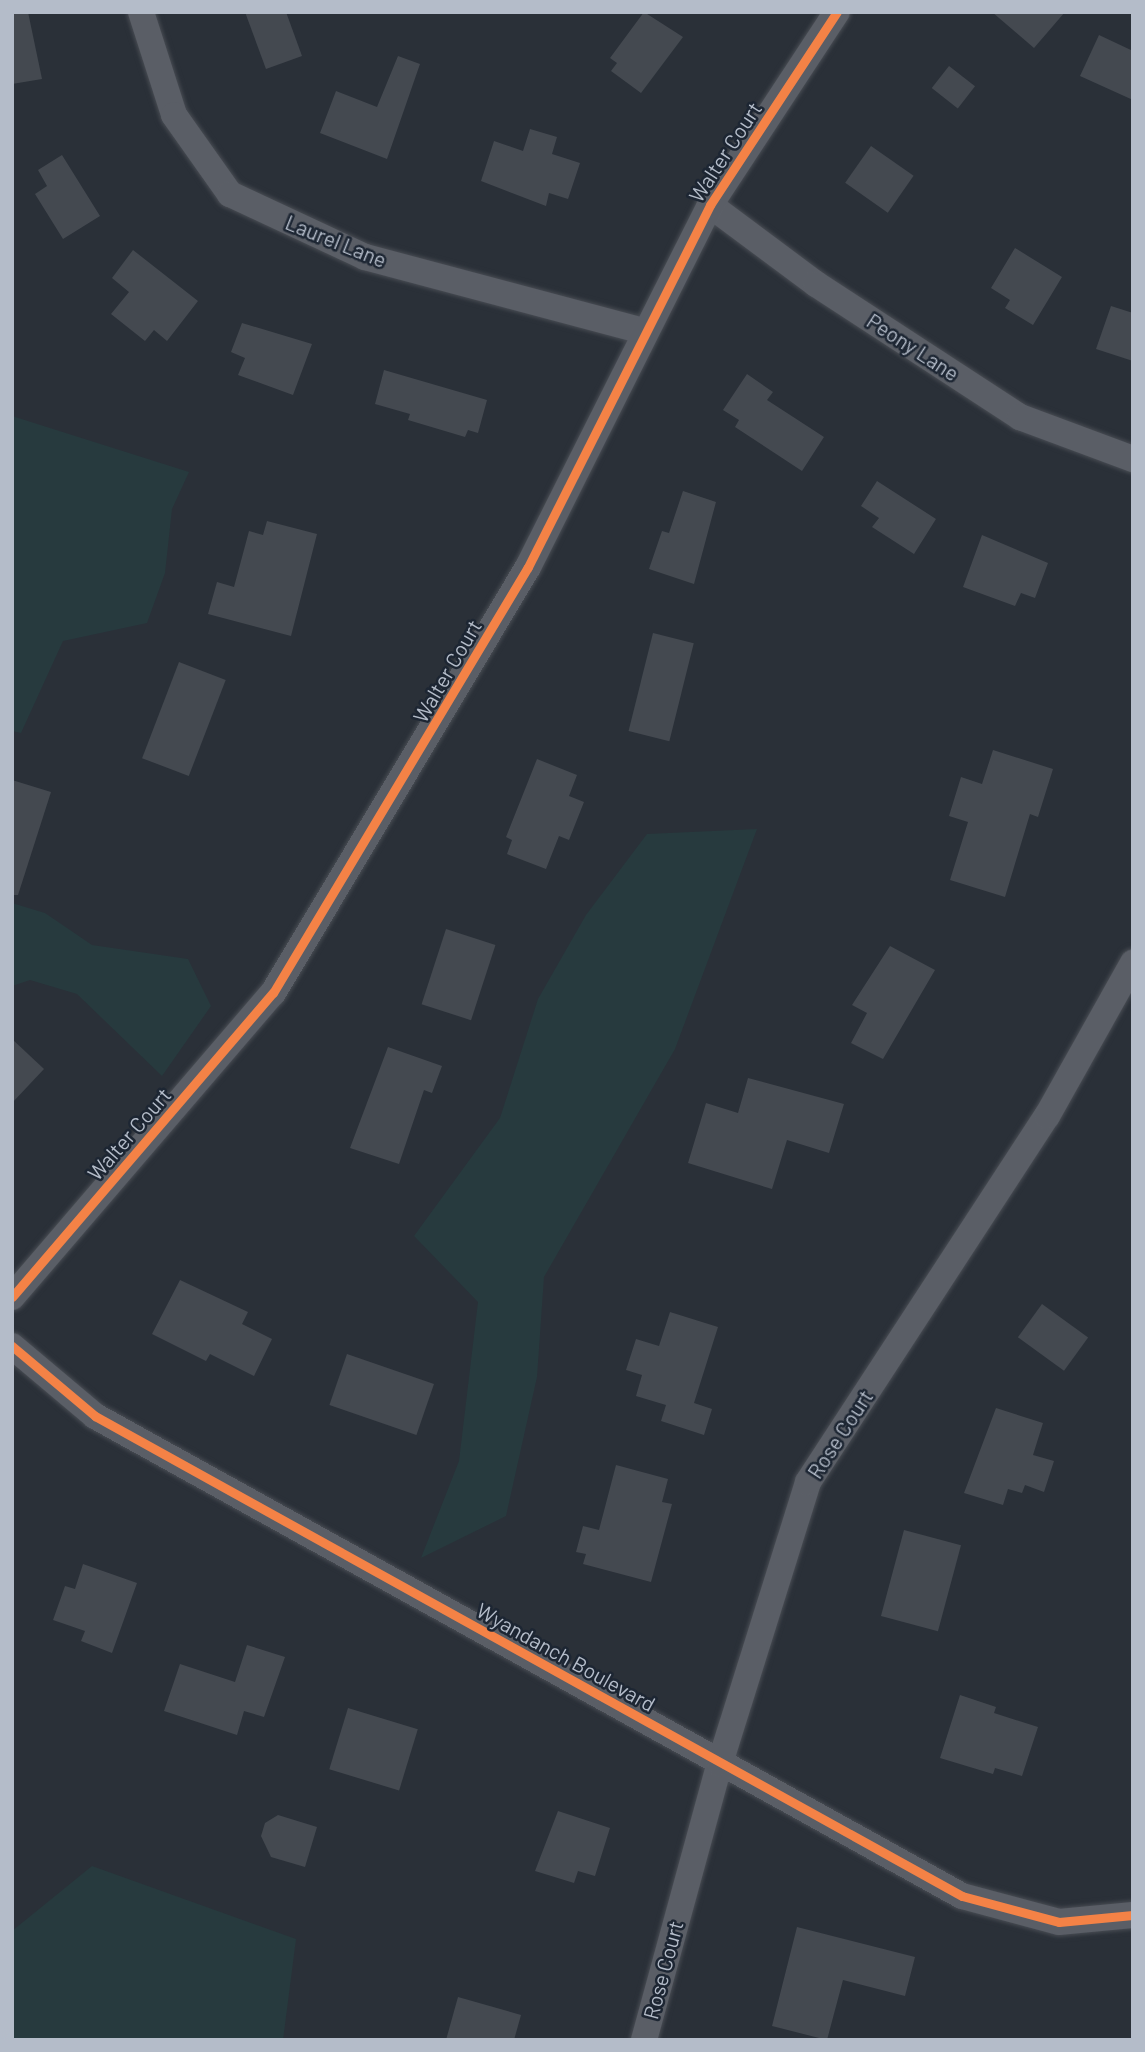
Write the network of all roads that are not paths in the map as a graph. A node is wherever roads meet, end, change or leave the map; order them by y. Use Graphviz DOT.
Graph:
graph roads {
  1 [pos="141,12"];
  2 [pos="837,12"];
  3 [pos="710,205"];
  4 [pos="644,331"];
  5 [pos="1133,459"];
  6 [pos="1133,963"];
  7 [pos="12,1297"];
  8 [pos="12,1346"];
  9 [pos="720,1763"];
  10 [pos="1133,1915"];
  11 [pos="644,2040"];
  1 -- 4 [label="street, Laurel Lane"];
  2 -- 3 [label="street, Walter Court"];
  3 -- 4 [label="street, Walter Court"];
  3 -- 5 [label="street, Peony Lane"];
  4 -- 7 [label="street, Walter Court"];
  6 -- 9 [label="street, Rose Court"];
  8 -- 9 [label="street, Wyandanch Boulevard"];
  9 -- 10 [label="street, Wyandanch Boulevard"];
  9 -- 11 [label="street, Rose Court"];
}
